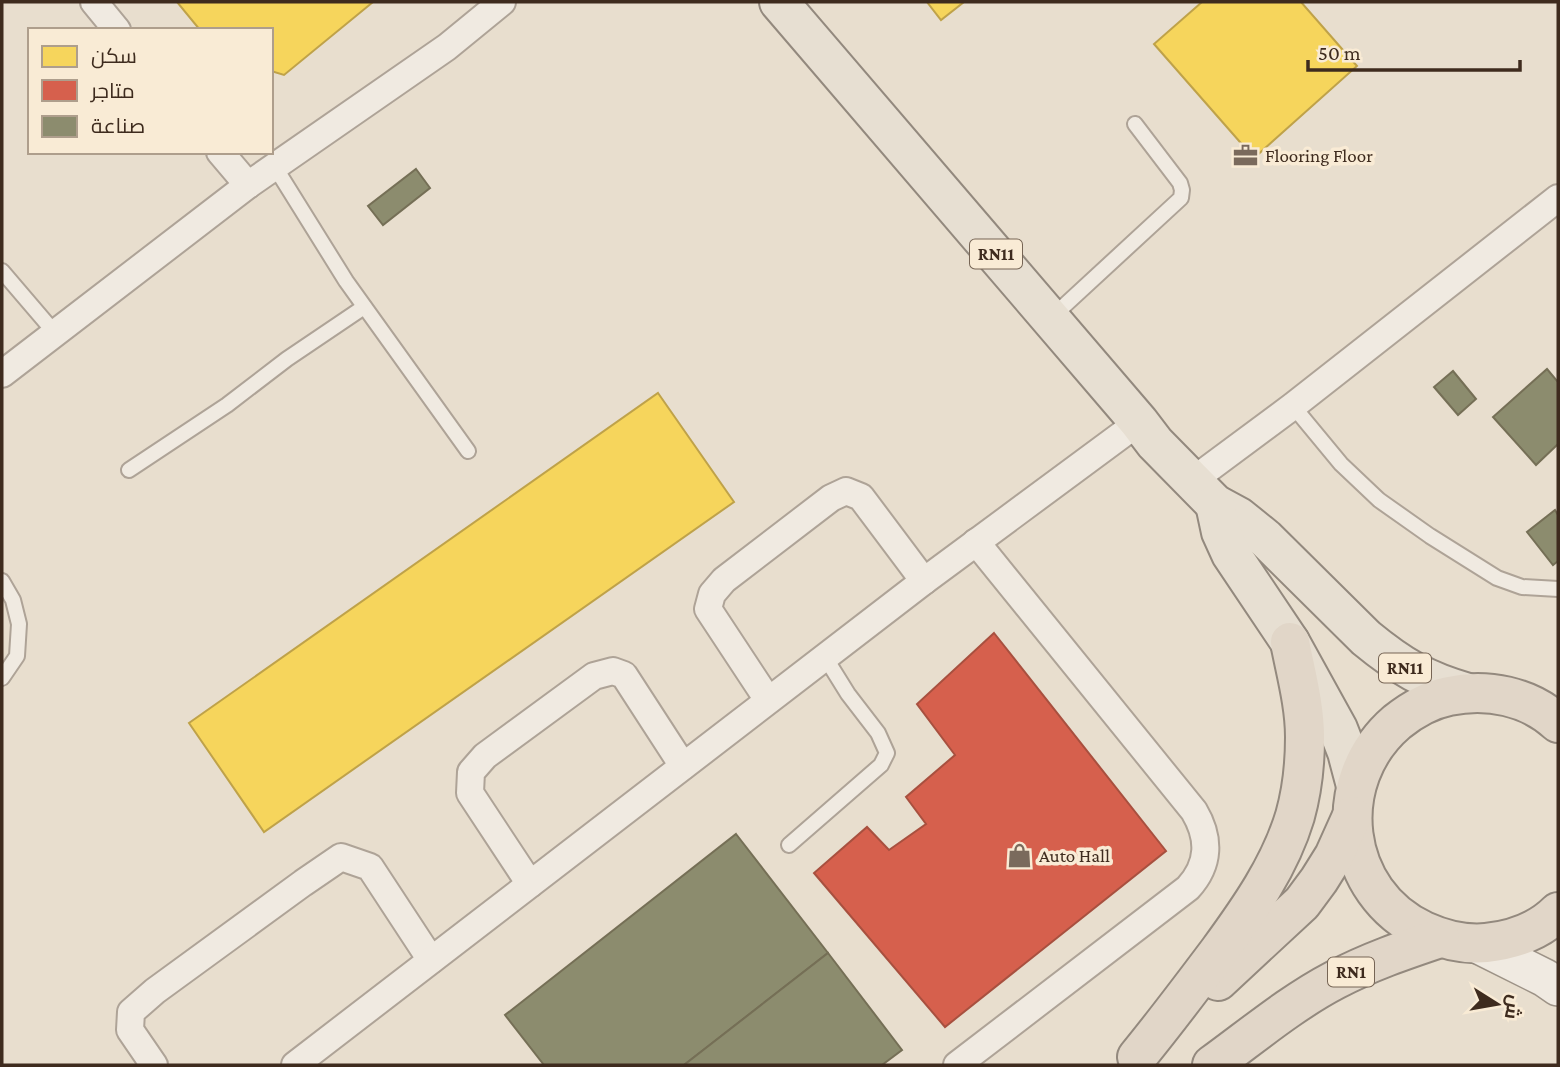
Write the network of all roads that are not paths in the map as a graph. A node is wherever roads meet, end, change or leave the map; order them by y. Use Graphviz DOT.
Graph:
graph roads {
  1 [pos="94,2"];
  2 [pos="502,2"];
  3 [pos="779,2"];
  4 [pos="115,28"];
  5 [pos="1135,124"];
  6 [pos="222,154"];
  7 [pos="275,167"];
  8 [pos="248,185"];
  9 [pos="1558,198"];
  10 [pos="2,271"];
  11 [pos="364,307"];
  12 [pos="1050,318"];
  13 [pos="55,333"];
  14 [pos="2,374"];
  15 [pos="1293,406"];
  16 [pos="1139,422"];
  17 [pos="468,451"];
  18 [pos="129,470"];
  19 [pos="1203,493"];
  20 [pos="976,542"];
  21 [pos="2,581"];
  22 [pos="924,581"];
  23 [pos="1558,590"];
  24 [pos="1290,642"];
  25 [pos="825,657"];
  26 [pos="2,678"];
  27 [pos="1558,691"];
  28 [pos="1468,693"];
  29 [pos="1511,697"];
  30 [pos="768,701"];
  31 [pos="1558,723"];
  32 [pos="683,766"];
  33 [pos="1354,801"];
  34 [pos="789,845"];
  35 [pos="530,884"];
  36 [pos="1558,912"];
  37 [pos="1458,941"];
  38 [pos="431,960"];
  39 [pos="1558,987"];
  40 [pos="1132,1061"];
  41 [pos="154,1065"];
  42 [pos="295,1065"];
  43 [pos="957,1065"];
  44 [pos="1212,1065"];
  1 -- 4 [label="street"];
  2 -- 7 [label="street"];
  3 -- 12 [label="main road, RN11"];
  5 -- 12 [label="lane"];
  6 -- 8 [label="street"];
  7 -- 8 [label="street"];
  7 -- 11 [label="lane"];
  8 -- 13 [label="street"];
  9 -- 15 [label="street"];
  10 -- 13 [label="lane"];
  11 -- 17 [label="lane"];
  11 -- 18 [label="lane"];
  12 -- 16 [label="main road, RN11"];
  13 -- 14 [label="street"];
  15 -- 19 [label="street"];
  15 -- 23 [label="lane"];
  16 -- 19 [label="main road, RN11"];
  16 -- 20 [label="street"];
  19 -- 24 [label="main road, RN11"];
  19 -- 28 [label="main road, RN11"];
  20 -- 22 [label="street"];
  20 -- 43 [label="street"];
  21 -- 26 [label="lane"];
  22 -- 25 [label="street"];
  22 -- 30 [label="street"];
  24 -- 33 [label="main road, RN11"];
  24 -- 40 [label="highway"];
  25 -- 30 [label="street"];
  25 -- 34 [label="lane"];
  27 -- 29 [label="highway"];
  28 -- 29 [label="highway"];
  28 -- 33 [label="highway"];
  29 -- 31 [label="highway"];
  30 -- 32 [label="street"];
  32 -- 35 [label="street"];
  32 -- 35 [label="street"];
  33 -- 37 [label="highway"];
  33 -- 40 [label="highway"];
  35 -- 38 [label="street"];
  36 -- 37 [label="highway, RN1"];
  37 -- 39 [label="main road"];
  37 -- 44 [label="highway, RN1"];
  38 -- 41 [label="street"];
  38 -- 42 [label="street"];
}
